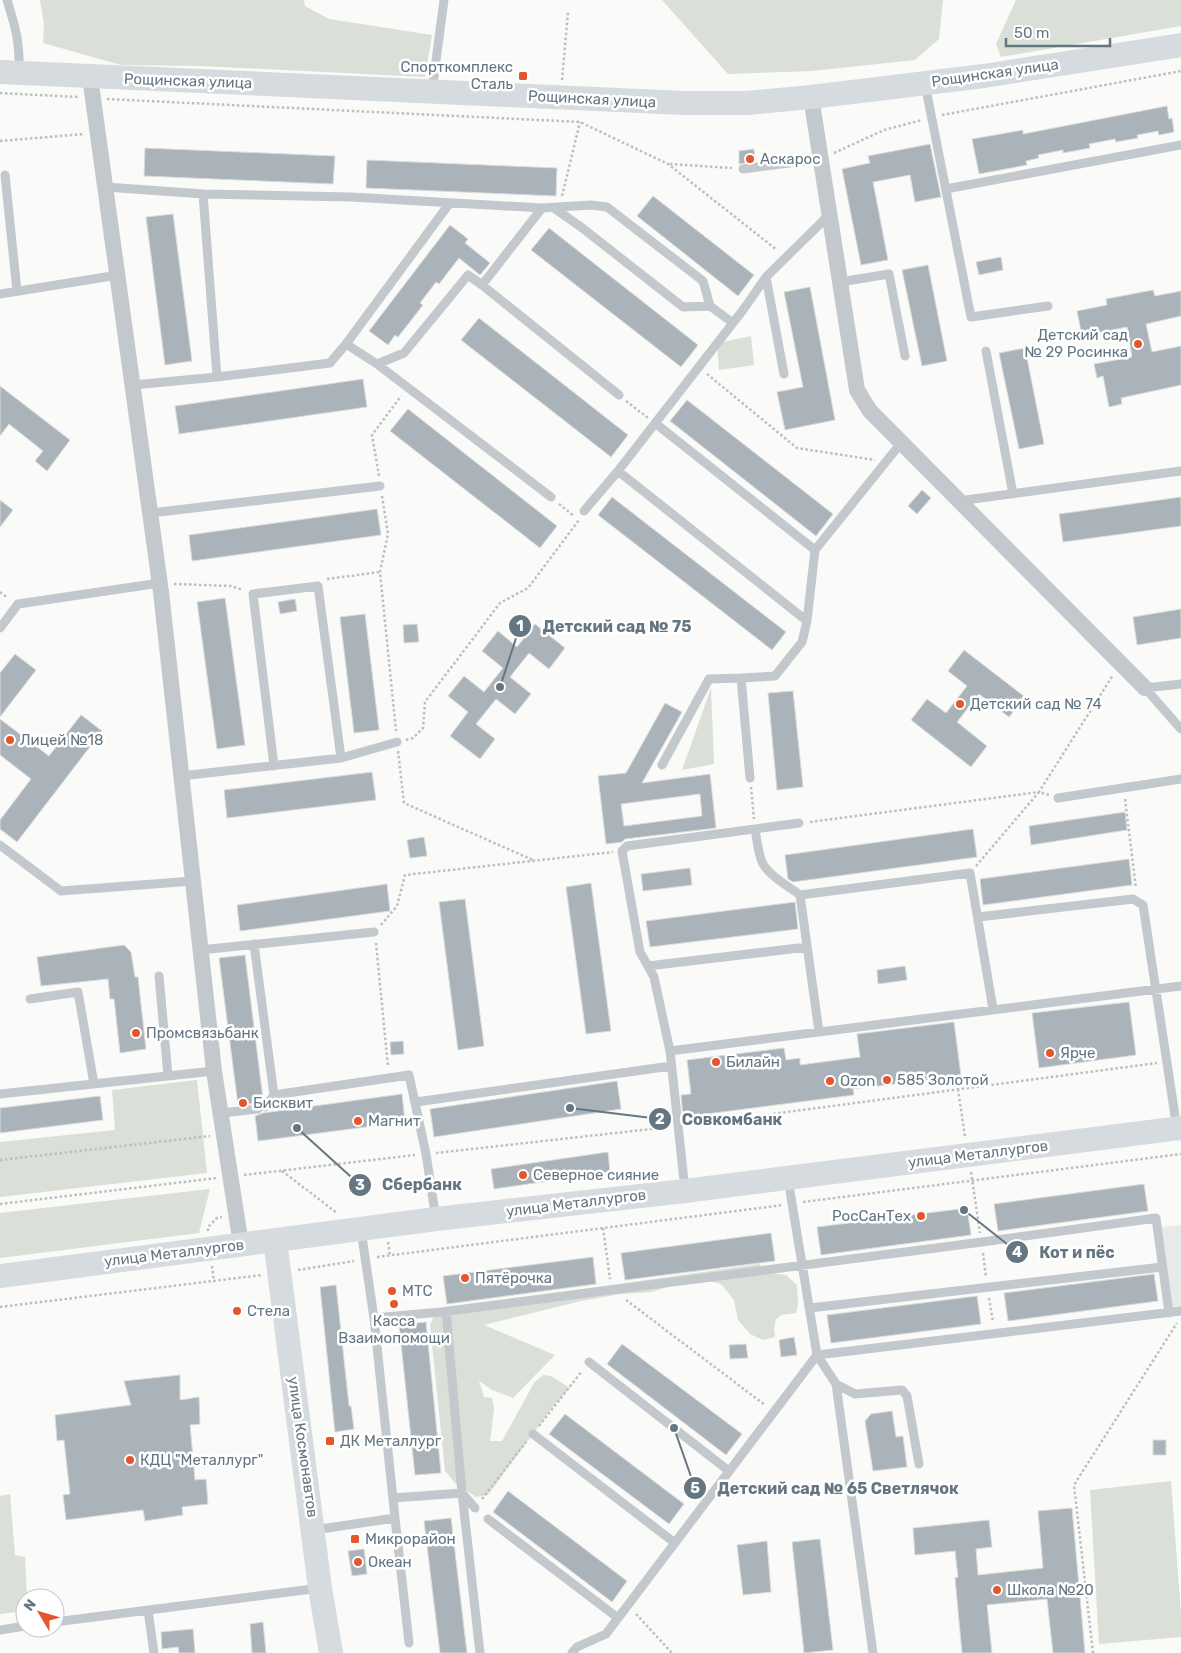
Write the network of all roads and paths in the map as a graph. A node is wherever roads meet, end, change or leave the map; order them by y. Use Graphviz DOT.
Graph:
graph roads {
  1 [pos="7,0"];
  2 [pos="444,0"];
  3 [pos="568,12"];
  4 [pos="1181,45"];
  5 [pos="1181,71"];
  6 [pos="10,73"];
  7 [pos="925,83"];
  8 [pos="92,88"];
  9 [pos="432,91"];
  10 [pos="0,92"];
  11 [pos="560,97"];
  12 [pos="811,97"];
  13 [pos="931,117"];
  14 [pos="558,121"];
  15 [pos="580,122"];
  16 [pos="98,132"];
  17 [pos="0,140"];
  18 [pos="1181,145"];
  19 [pos="821,158"];
  20 [pos="668,164"];
  21 [pos="743,168"];
  22 [pos="5,175"];
  23 [pos="106,187"];
  24 [pos="946,189"];
  25 [pos="203,194"];
  26 [pos="448,204"];
  27 [pos="556,207"];
  28 [pos="542,208"];
  29 [pos="830,213"];
  30 [pos="786,257"];
  31 [pos="118,275"];
  32 [pos="766,277"];
  33 [pos="840,282"];
  34 [pos="482,285"];
  35 [pos="17,291"];
  36 [pos="0,294"];
  37 [pos="710,306"];
  38 [pos="1048,306"];
  39 [pos="733,323"];
  40 [pos="346,344"];
  41 [pos="986,351"];
  42 [pos="905,356"];
  43 [pos="377,364"];
  44 [pos="698,367"];
  45 [pos="784,374"];
  46 [pos="218,377"];
  47 [pos="133,385"];
  48 [pos="407,388"];
  49 [pos="619,395"];
  50 [pos="654,423"];
  51 [pos="901,443"];
  52 [pos="886,462"];
  53 [pos="618,471"];
  54 [pos="1181,471"];
  55 [pos="380,486"];
  56 [pos="1013,494"];
  57 [pos="551,498"];
  58 [pos="957,501"];
  59 [pos="584,511"];
  60 [pos="151,513"];
  61 [pos="579,520"];
  62 [pos="815,550"];
  63 [pos="380,572"];
  64 [pos="160,583"];
  65 [pos="318,586"];
  66 [pos="253,594"];
  67 [pos="807,621"];
  68 [pos="0,628"];
  69 [pos="1120,664"];
  70 [pos="741,678"];
  71 [pos="1181,684"];
  72 [pos="1145,688"];
  73 [pos="1181,729"];
  74 [pos="397,742"];
  75 [pos="341,758"];
  76 [pos="662,765"];
  77 [pos="274,766"];
  78 [pos="182,776"];
  79 [pos="750,778"];
  80 [pos="1181,779"];
  81 [pos="1124,788"];
  82 [pos="1039,792"];
  83 [pos="1058,798"];
  84 [pos="799,824"];
  85 [pos="755,829"];
  86 [pos="0,845"];
  87 [pos="622,851"];
  88 [pos="536,861"];
  89 [pos="970,873"];
  90 [pos="193,881"];
  91 [pos="800,894"];
  92 [pos="1138,902"];
  93 [pos="978,917"];
  94 [pos="374,932"];
  95 [pos="254,944"];
  96 [pos="807,946"];
  97 [pos="200,950"];
  98 [pos="648,966"];
  99 [pos="159,976"];
  100 [pos="1181,986"];
  101 [pos="1156,988"];
  102 [pos="30,998"];
  103 [pos="993,1009"];
  104 [pos="819,1032"];
  105 [pos="670,1051"];
  106 [pos="1168,1062"];
  107 [pos="672,1066"];
  108 [pos="214,1070"];
  109 [pos="168,1076"];
  110 [pos="389,1078"];
  111 [pos="94,1084"];
  112 [pos="958,1089"];
  113 [pos="0,1094"];
  114 [pos="274,1095"];
  115 [pos="416,1102"];
  116 [pos="221,1113"];
  117 [pos="678,1126"];
  118 [pos="1179,1129"];
  119 [pos="224,1134"];
  120 [pos="426,1154"];
  121 [pos="1181,1154"];
  122 [pos="968,1155"];
  123 [pos="0,1160"];
  124 [pos="281,1171"];
  125 [pos="230,1176"];
  126 [pos="788,1178"];
  127 [pos="973,1181"];
  128 [pos="685,1191"];
  129 [pos="0,1204"];
  130 [pos="793,1204"];
  131 [pos="341,1216"];
  132 [pos="436,1219"];
  133 [pos="386,1226"];
  134 [pos="603,1228"];
  135 [pos="361,1230"];
  136 [pos="275,1240"];
  137 [pos="982,1242"];
  138 [pos="241,1245"];
  139 [pos="390,1256"];
  140 [pos="366,1259"];
  141 [pos="802,1265"];
  142 [pos="1162,1267"];
  143 [pos="279,1273"];
  144 [pos="0,1276"];
  145 [pos="988,1288"];
  146 [pos="612,1290"];
  147 [pos="0,1307"];
  148 [pos="810,1308"];
  149 [pos="446,1311"];
  150 [pos="1181,1311"];
  151 [pos="1169,1313"];
  152 [pos="1181,1317"];
  153 [pos="374,1318"];
  154 [pos="994,1334"];
  155 [pos="817,1355"];
  156 [pos="589,1362"];
  157 [pos="836,1384"];
  158 [pos="774,1412"];
  159 [pos="533,1434"];
  160 [pos="919,1464"];
  161 [pos="729,1471"];
  162 [pos="462,1493"];
  163 [pos="393,1498"];
  164 [pos="475,1508"];
  165 [pos="395,1518"];
  166 [pos="488,1519"];
  167 [pos="314,1530"];
  168 [pos="675,1543"];
  169 [pos="320,1588"];
  170 [pos="628,1606"];
  171 [pos="148,1610"];
  172 [pos="618,1618"];
  173 [pos="65,1621"];
  174 [pos="15,1628"];
  175 [pos="0,1630"];
  176 [pos="409,1643"];
  177 [pos="154,1653"];
  178 [pos="331,1653"];
  179 [pos="480,1653"];
  180 [pos="572,1653"];
  181 [pos="672,1653"];
  182 [pos="873,1653"];
  183 [pos="1093,1653"];
  1 -- 6 [label="lane"];
  2 -- 9 [label="lane"];
  3 -- 11 [label="path"];
  4 -- 7 [label="main road, Рощинская улица"];
  5 -- 13 [label="path"];
  6 -- 8 [label="main road, Рощинская улица"];
  7 -- 12 [label="main road, Рощинская улица"];
  7 -- 13 [label="lane"];
  8 -- 9 [label="main road, Рощинская улица"];
  8 -- 10 [label="path"];
  8 -- 14 [label="path"];
  8 -- 16 [label="street"];
  9 -- 11 [label="main road, Рощинская улица"];
  11 -- 12 [label="main road, Рощинская улица"];
  11 -- 14 [label="path"];
  12 -- 19 [label="street"];
  13 -- 19 [label="path"];
  13 -- 24 [label="lane"];
  14 -- 15 [label="path"];
  15 -- 20 [label="path"];
  15 -- 27 [label="path"];
  16 -- 17 [label="path"];
  16 -- 23 [label="street"];
  18 -- 24 [label="lane"];
  19 -- 21 [label="lane"];
  19 -- 29 [label="street"];
  20 -- 21 [label="path"];
  20 -- 30 [label="path"];
  22 -- 35 [label="lane"];
  23 -- 25 [label="lane"];
  23 -- 31 [label="street"];
  24 -- 38 [label="lane"];
  25 -- 26 [label="lane"];
  25 -- 46 [label="lane"];
  26 -- 28 [label="lane"];
  26 -- 40 [label="lane"];
  27 -- 28 [label="lane"];
  27 -- 37 [label="lane"];
  27 -- 37 [label="lane"];
  28 -- 34 [label="lane"];
  29 -- 30 [label="lane"];
  29 -- 33 [label="street"];
  30 -- 32 [label="lane"];
  31 -- 35 [label="lane"];
  31 -- 47 [label="street"];
  32 -- 39 [label="lane"];
  32 -- 45 [label="lane"];
  33 -- 42 [label="lane"];
  33 -- 51 [label="street"];
  34 -- 43 [label="lane"];
  34 -- 49 [label="lane"];
  35 -- 36 [label="lane"];
  37 -- 39 [label="lane"];
  39 -- 44 [label="lane"];
  40 -- 43 [label="lane"];
  40 -- 46 [label="lane"];
  41 -- 56 [label="lane"];
  43 -- 48 [label="lane"];
  44 -- 50 [label="lane"];
  44 -- 52 [label="path"];
  46 -- 47 [label="lane"];
  47 -- 60 [label="street"];
  48 -- 55 [label="path"];
  48 -- 57 [label="lane"];
  49 -- 50 [label="path"];
  50 -- 53 [label="lane"];
  50 -- 62 [label="lane"];
  51 -- 52 [label="lane"];
  51 -- 58 [label="street"];
  52 -- 62 [label="lane"];
  53 -- 59 [label="lane"];
  53 -- 67 [label="lane"];
  54 -- 56 [label="lane"];
  55 -- 60 [label="lane"];
  55 -- 63 [label="path"];
  56 -- 58 [label="lane"];
  57 -- 61 [label="path"];
  58 -- 69 [label="street"];
  59 -- 61 [label="path"];
  60 -- 64 [label="street"];
  61 -- 74 [label="path"];
  62 -- 67 [label="lane"];
  63 -- 65 [label="path"];
  63 -- 74 [label="path"];
  64 -- 66 [label="path"];
  64 -- 68 [label="lane"];
  64 -- 78 [label="street"];
  65 -- 66 [label="lane"];
  65 -- 75 [label="lane"];
  66 -- 77 [label="lane"];
  67 -- 70 [label="lane"];
  69 -- 72 [label="street"];
  69 -- 82 [label="path"];
  70 -- 76 [label="lane"];
  70 -- 79 [label="lane"];
  71 -- 72 [label="lane"];
  72 -- 73 [label="lane"];
  74 -- 75 [label="lane"];
  74 -- 88 [label="path"];
  75 -- 77 [label="lane"];
  77 -- 78 [label="lane"];
  78 -- 90 [label="street"];
  79 -- 85 [label="path"];
  80 -- 81 [label="lane"];
  81 -- 83 [label="lane"];
  81 -- 92 [label="path"];
  82 -- 84 [label="path"];
  82 -- 89 [label="path"];
  84 -- 85 [label="lane"];
  85 -- 87 [label="lane"];
  85 -- 91 [label="lane"];
  86 -- 90 [label="lane"];
  87 -- 88 [label="path"];
  87 -- 98 [label="lane"];
  88 -- 94 [label="path"];
  89 -- 91 [label="lane"];
  89 -- 93 [label="lane"];
  90 -- 97 [label="street"];
  91 -- 96 [label="lane"];
  92 -- 93 [label="lane"];
  92 -- 101 [label="lane"];
  93 -- 103 [label="lane"];
  94 -- 95 [label="lane"];
  94 -- 110 [label="path"];
  95 -- 97 [label="lane"];
  95 -- 114 [label="lane"];
  96 -- 98 [label="lane"];
  96 -- 104 [label="lane"];
  97 -- 108 [label="street"];
  98 -- 105 [label="lane"];
  99 -- 109 [label="lane"];
  100 -- 101 [label="lane"];
  101 -- 103 [label="lane"];
  101 -- 106 [label="lane"];
  102 -- 111 [label="lane"];
  103 -- 104 [label="lane"];
  104 -- 105 [label="lane"];
  105 -- 107 [label="lane"];
  106 -- 112 [label="path"];
  106 -- 118 [label="lane"];
  107 -- 115 [label="lane"];
  107 -- 117 [label="lane"];
  108 -- 109 [label="lane"];
  108 -- 116 [label="street"];
  109 -- 111 [label="lane"];
  110 -- 114 [label="lane"];
  110 -- 115 [label="lane"];
  111 -- 113 [label="lane"];
  112 -- 117 [label="path"];
  112 -- 122 [label="path"];
  114 -- 116 [label="lane"];
  115 -- 120 [label="lane"];
  116 -- 119 [label="street"];
  117 -- 120 [label="path"];
  117 -- 128 [label="lane"];
  118 -- 122 [label="main road, улица Металлургов"];
  119 -- 123 [label="path"];
  119 -- 125 [label="street"];
  120 -- 124 [label="path"];
  120 -- 132 [label="lane"];
  121 -- 127 [label="path"];
  122 -- 126 [label="main road, улица Металлургов"];
  122 -- 127 [label="path"];
  124 -- 125 [label="path"];
  124 -- 131 [label="path"];
  125 -- 129 [label="path"];
  125 -- 138 [label="street"];
  126 -- 128 [label="main road, улица Металлургов"];
  126 -- 130 [label="lane"];
  127 -- 130 [label="path"];
  127 -- 137 [label="path"];
  128 -- 132 [label="main road, улица Металлургов"];
  130 -- 134 [label="path"];
  130 -- 141 [label="lane"];
  132 -- 133 [label="main road, улица Металлургов"];
  133 -- 135 [label="main road, улица Металлургов"];
  133 -- 139 [label="path"];
  134 -- 139 [label="path"];
  134 -- 146 [label="path"];
  135 -- 136 [label="main road, улица Металлургов"];
  135 -- 140 [label="lane"];
  136 -- 138 [label="main road, улица Металлургов"];
  136 -- 143 [label="main road, улица Космонавтов"];
  137 -- 141 [label="lane"];
  137 -- 142 [label="lane"];
  137 -- 145 [label="path"];
  138 -- 144 [label="main road, улица Металлургов"];
  139 -- 140 [label="path"];
  140 -- 143 [label="path"];
  140 -- 153 [label="lane"];
  141 -- 146 [label="lane"];
  141 -- 148 [label="lane"];
  142 -- 145 [label="lane"];
  142 -- 151 [label="lane"];
  143 -- 147 [label="path"];
  143 -- 167 [label="main road, улица Космонавтов"];
  145 -- 148 [label="lane"];
  145 -- 154 [label="path"];
  146 -- 149 [label="lane"];
  146 -- 158 [label="path"];
  148 -- 155 [label="lane"];
  149 -- 153 [label="lane"];
  149 -- 162 [label="lane"];
  150 -- 151 [label="lane"];
  151 -- 154 [label="lane"];
  152 -- 183 [label="path"];
  153 -- 163 [label="lane"];
  154 -- 155 [label="lane"];
  155 -- 157 [label="lane"];
  155 -- 158 [label="lane"];
  156 -- 161 [label="lane"];
  157 -- 160 [label="lane"];
  157 -- 182 [label="lane"];
  158 -- 161 [label="lane"];
  159 -- 168 [label="lane"];
  161 -- 168 [label="lane"];
  162 -- 163 [label="lane"];
  162 -- 164 [label="lane"];
  162 -- 179 [label="lane"];
  163 -- 165 [label="lane"];
  165 -- 167 [label="lane"];
  165 -- 176 [label="lane"];
  166 -- 172 [label="lane"];
  167 -- 169 [label="main road, улица Космонавтов"];
  168 -- 170 [label="lane"];
  169 -- 171 [label="lane"];
  169 -- 178 [label="main road, улица Космонавтов"];
  170 -- 172 [label="lane"];
  170 -- 181 [label="path"];
  171 -- 173 [label="lane"];
  171 -- 177 [label="lane"];
  172 -- 180 [label="lane"];
  174 -- 175 [label="lane"];
}
